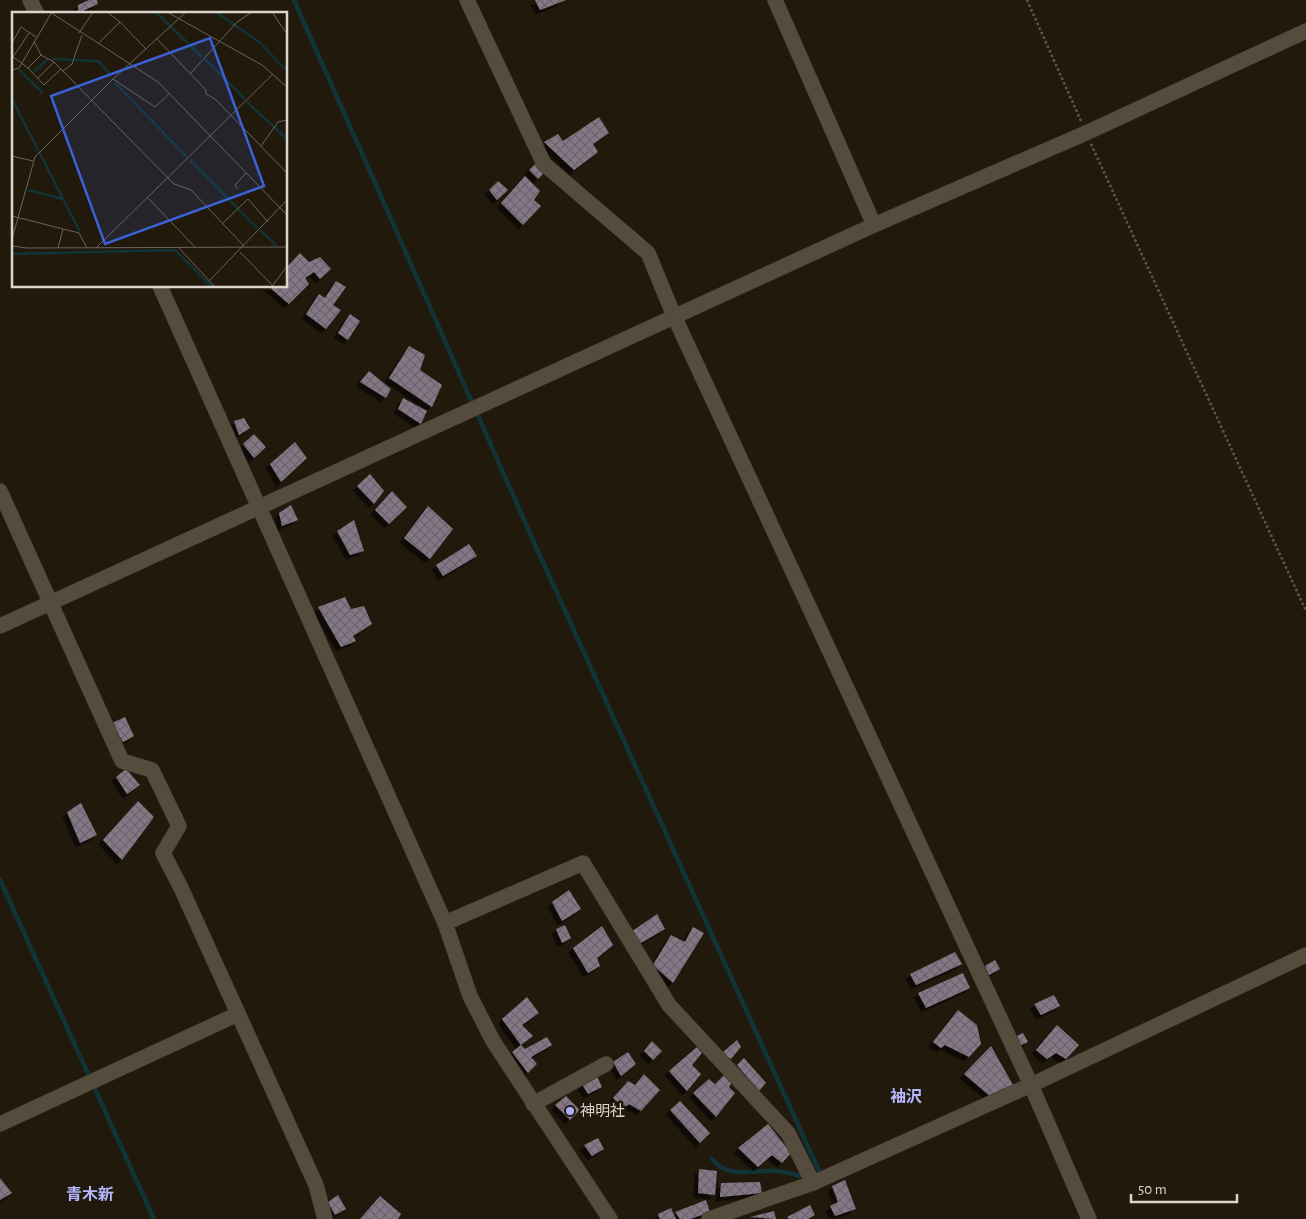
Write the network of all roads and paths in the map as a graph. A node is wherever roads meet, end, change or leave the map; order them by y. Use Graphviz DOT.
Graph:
graph roads {
  1 [pos="30,0"];
  2 [pos="467,0"];
  3 [pos="775,0"];
  4 [pos="1027,0"];
  5 [pos="35,12"];
  6 [pos="1306,31"];
  7 [pos="1086,132"];
  8 [pos="874,225"];
  9 [pos="161,288"];
  10 [pos="674,316"];
  11 [pos="0,491"];
  12 [pos="260,509"];
  13 [pos="51,603"];
  14 [pos="1306,611"];
  15 [pos="0,626"];
  16 [pos="445,923"];
  17 [pos="1306,955"];
  18 [pos="238,1014"];
  19 [pos="606,1064"];
  20 [pos="1031,1085"];
  21 [pos="534,1104"];
  22 [pos="0,1124"];
  23 [pos="813,1183"];
  24 [pos="326,1219"];
  25 [pos="610,1219"];
  26 [pos="709,1219"];
  27 [pos="1089,1219"];
  1 -- 5 [label="street"];
  2 -- 10 [label="street"];
  3 -- 8 [label="street"];
  4 -- 7 [label="path"];
  6 -- 7 [label="street"];
  7 -- 8 [label="street"];
  7 -- 14 [label="path"];
  8 -- 10 [label="street"];
  9 -- 12 [label="street"];
  10 -- 12 [label="street"];
  10 -- 20 [label="street"];
  11 -- 13 [label="street"];
  12 -- 13 [label="street"];
  12 -- 16 [label="street"];
  13 -- 15 [label="street"];
  13 -- 18 [label="street"];
  16 -- 21 [label="street"];
  16 -- 23 [label="street"];
  17 -- 20 [label="street"];
  18 -- 22 [label="street"];
  18 -- 24 [label="street"];
  19 -- 21 [label="street"];
  20 -- 23 [label="street"];
  20 -- 27 [label="street"];
  21 -- 25 [label="street"];
  23 -- 26 [label="street"];
}
